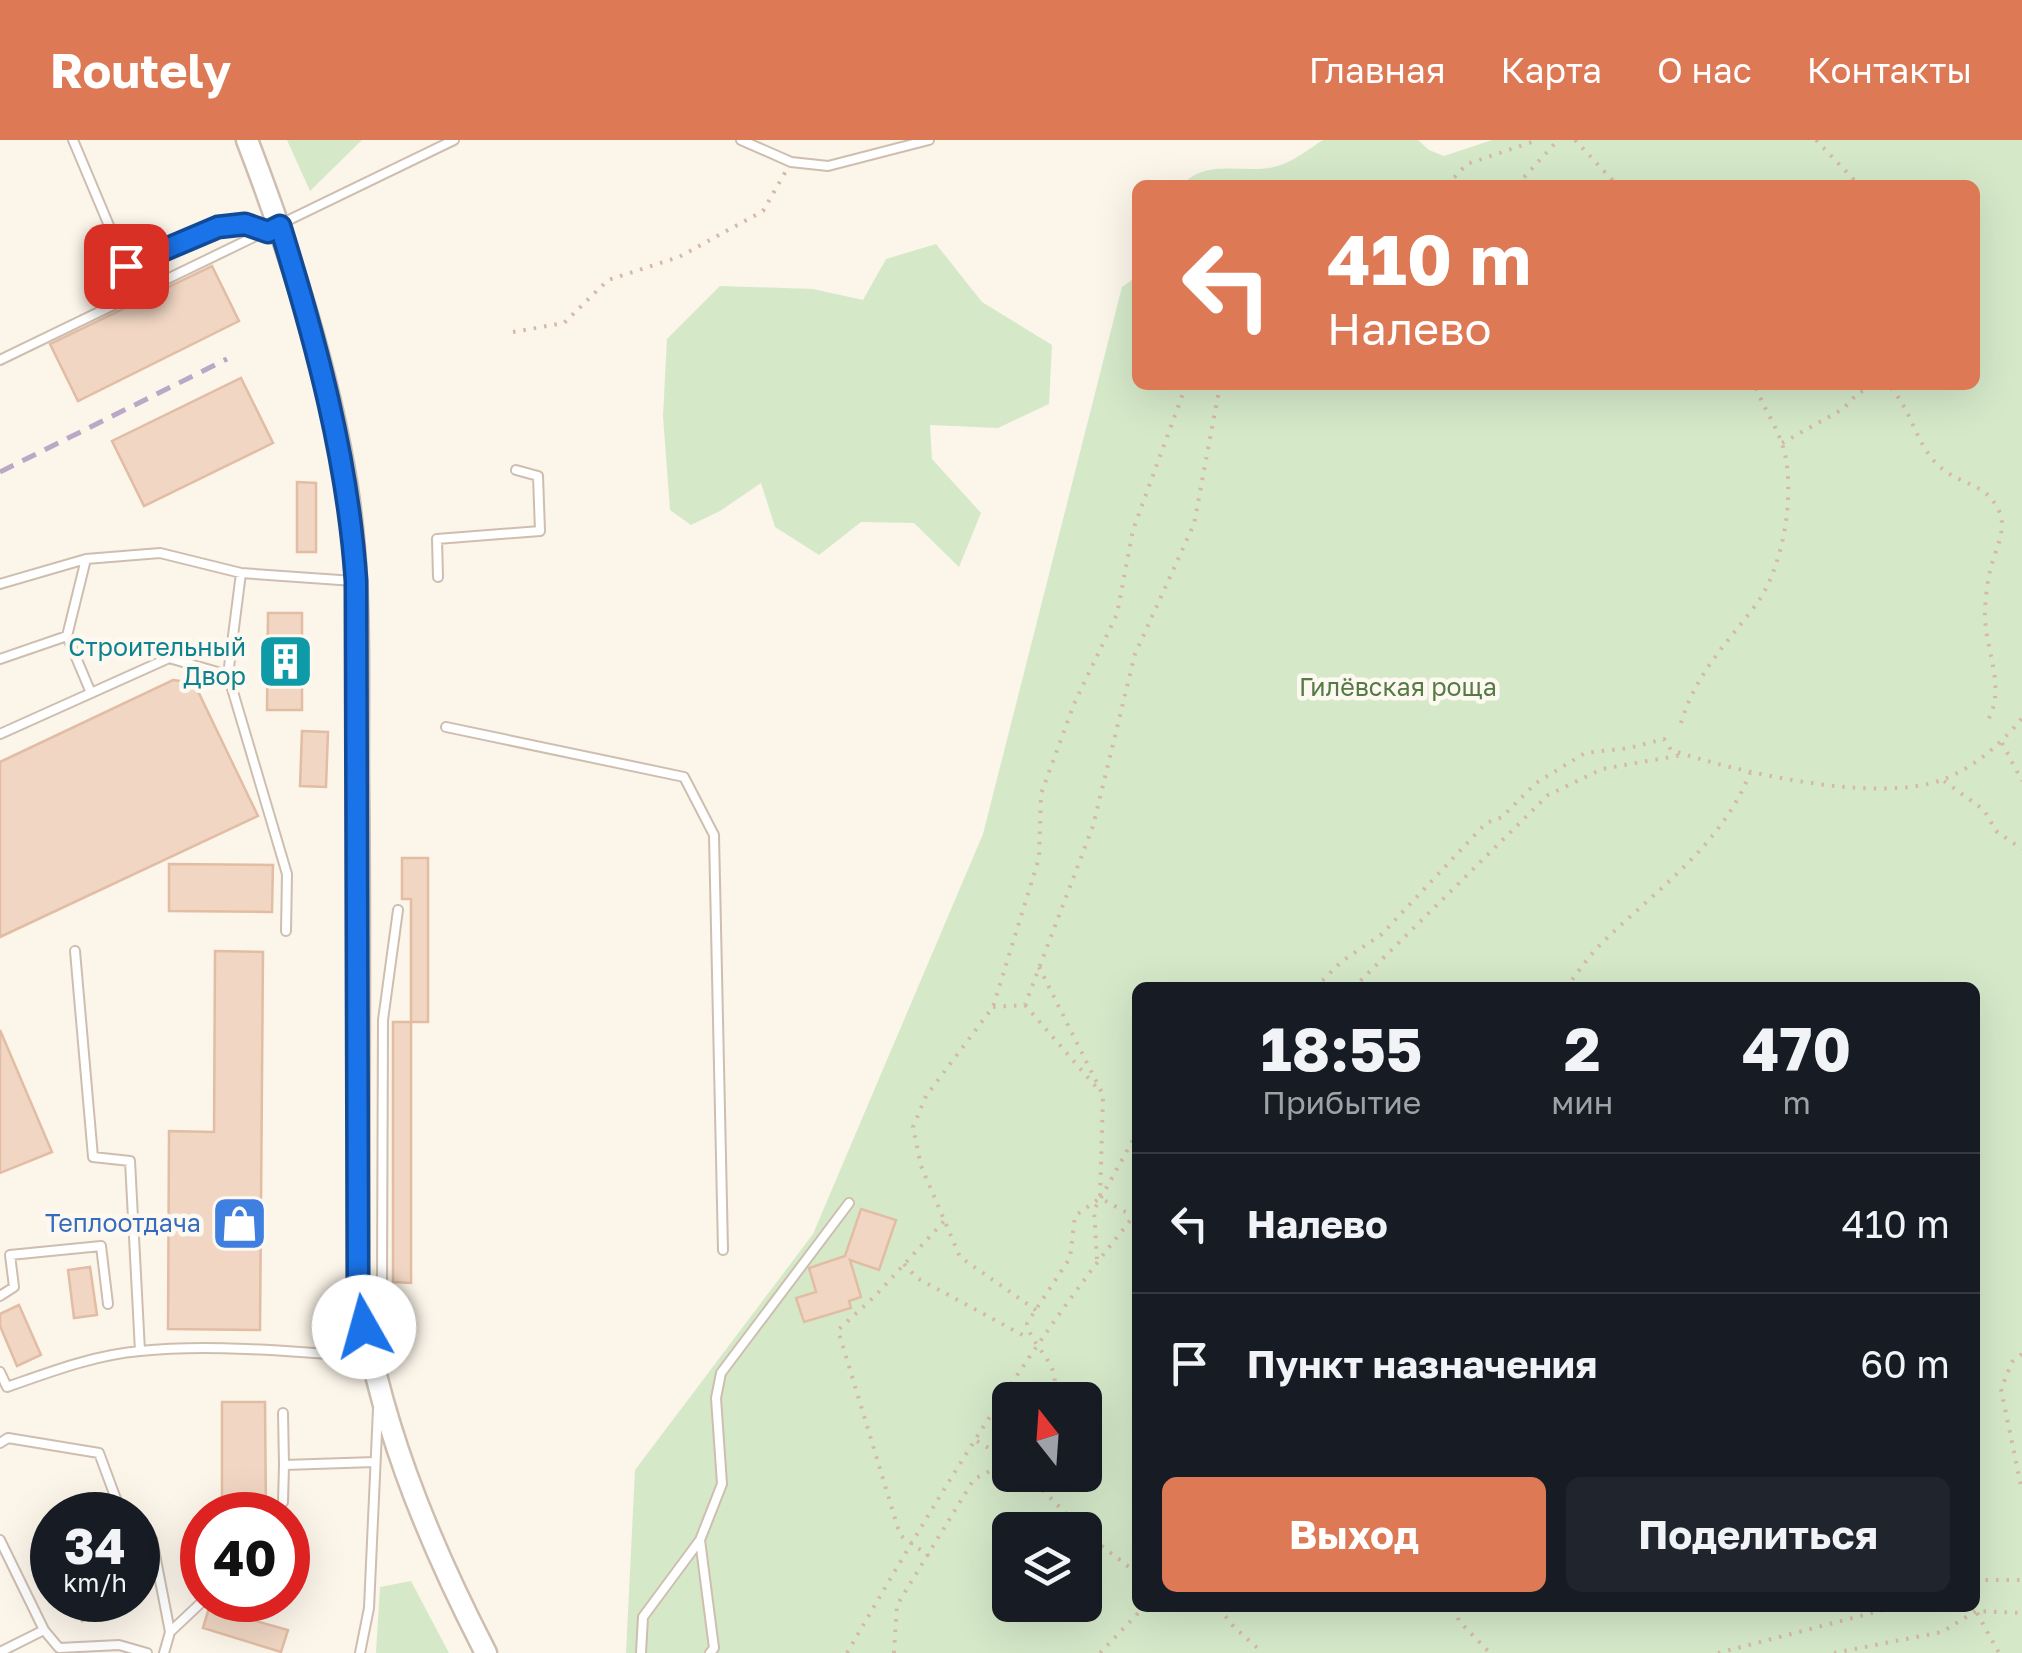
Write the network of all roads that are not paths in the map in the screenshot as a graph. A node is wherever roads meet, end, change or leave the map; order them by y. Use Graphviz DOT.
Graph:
graph roads {
  1 [pos="73,140"];
  2 [pos="247,140"];
  3 [pos="454,140"];
  4 [pos="741,140"];
  5 [pos="930,140"];
  6 [pos="274,229"];
  7 [pos="0,360"];
  8 [pos="516,470"];
  9 [pos="86,559"];
  10 [pos="241,573"];
  11 [pos="438,578"];
  12 [pos="356,581"];
  13 [pos="0,584"];
  14 [pos="67,636"];
  15 [pos="0,659"];
  16 [pos="228,675"];
  17 [pos="92,693"];
  18 [pos="446,727"];
  19 [pos="0,734"];
  20 [pos="398,910"];
  21 [pos="286,931"];
  22 [pos="75,951"];
  23 [pos="850,1202"];
  24 [pos="722,1250"];
  25 [pos="0,1296"];
  26 [pos="108,1304"];
  27 [pos="364,1327"];
  28 [pos="140,1351"];
  29 [pos="370,1356"];
  30 [pos="0,1372"];
  31 [pos="378,1389"];
  32 [pos="283,1413"];
  33 [pos="0,1443"];
  34 [pos="376,1462"];
  35 [pos="284,1465"];
  36 [pos="113,1492"];
  37 [pos="283,1492"];
  38 [pos="0,1540"];
  39 [pos="700,1540"];
  40 [pos="160,1580"];
  41 [pos="181,1622"];
  42 [pos="44,1630"];
  43 [pos="170,1632"];
  44 [pos="0,1652"];
  45 [pos="147,1653"];
  46 [pos="164,1653"];
  47 [pos="360,1653"];
  48 [pos="486,1653"];
  49 [pos="641,1653"];
  50 [pos="710,1653"];
  1 -- 6 [label="lane"];
  2 -- 6 [label="street"];
  3 -- 6 [label="lane"];
  4 -- 5 [label="lane"];
  6 -- 7 [label="lane"];
  6 -- 12 [label="street"];
  8 -- 11 [label="lane"];
  9 -- 10 [label="lane"];
  9 -- 13 [label="lane"];
  9 -- 14 [label="lane"];
  10 -- 12 [label="lane"];
  10 -- 16 [label="lane"];
  12 -- 27 [label="street"];
  14 -- 15 [label="lane"];
  14 -- 17 [label="lane"];
  16 -- 17 [label="lane"];
  16 -- 21 [label="lane"];
  17 -- 19 [label="lane"];
  18 -- 24 [label="lane"];
  20 -- 27 [label="lane"];
  22 -- 28 [label="lane"];
  23 -- 39 [label="lane"];
  25 -- 26 [label="lane"];
  27 -- 29 [label="street"];
  28 -- 29 [label="lane"];
  28 -- 30 [label="lane"];
  29 -- 31 [label="street"];
  31 -- 34 [label="lane"];
  31 -- 48 [label="street"];
  32 -- 35 [label="lane"];
  33 -- 36 [label="lane"];
  34 -- 35 [label="lane"];
  34 -- 47 [label="lane"];
  35 -- 37 [label="lane"];
  38 -- 42 [label="lane"];
  39 -- 49 [label="lane"];
  39 -- 50 [label="lane"];
  40 -- 43 [label="lane"];
  41 -- 43 [label="lane"];
  42 -- 44 [label="lane"];
  42 -- 45 [label="lane"];
  43 -- 46 [label="lane"];
}
